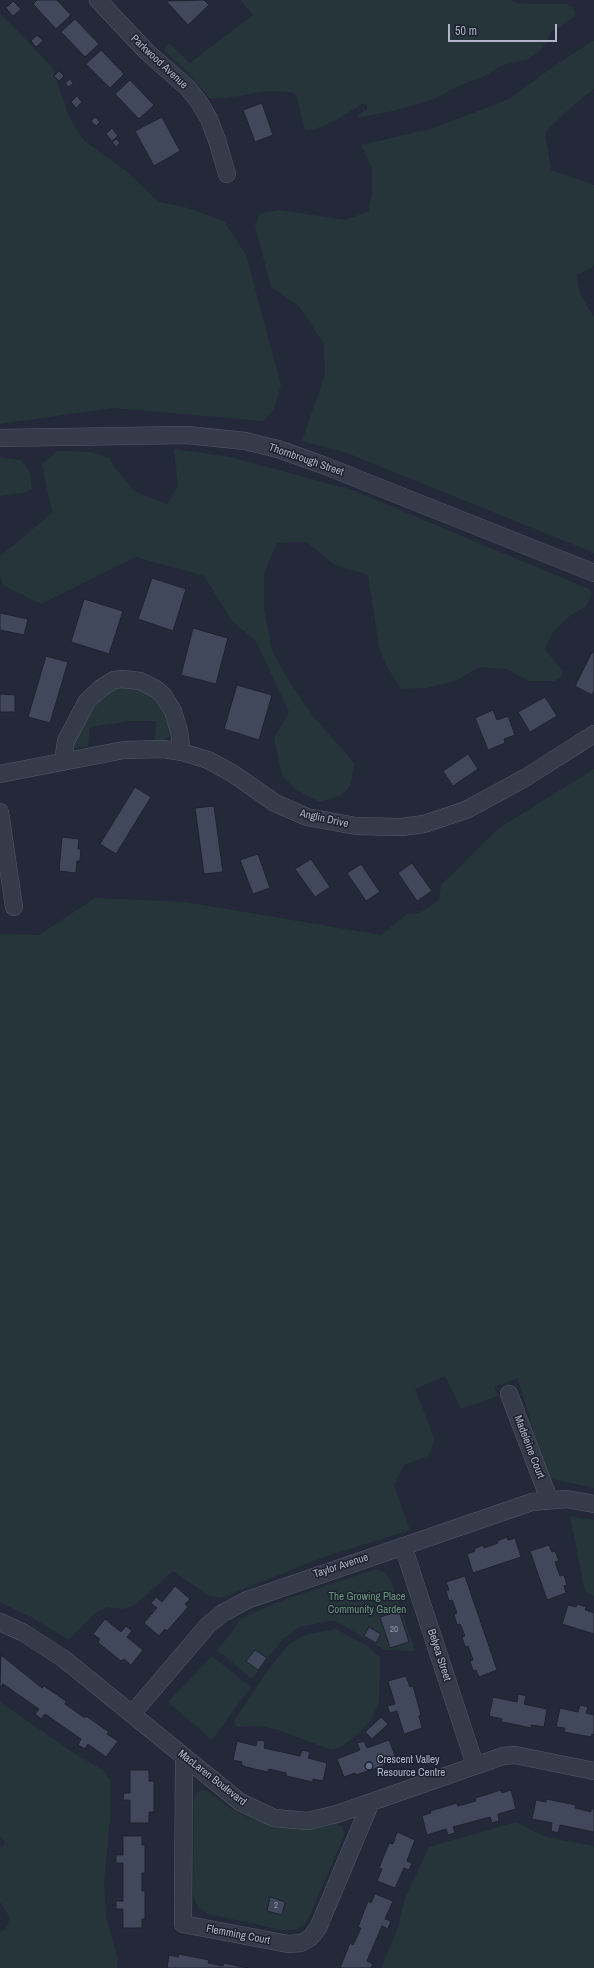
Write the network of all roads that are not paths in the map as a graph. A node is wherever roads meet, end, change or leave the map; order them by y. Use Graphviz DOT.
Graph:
graph roads {
  1 [pos="105,2"];
  2 [pos="227,174"];
  3 [pos="0,438"];
  4 [pos="594,573"];
  5 [pos="594,734"];
  6 [pos="182,752"];
  7 [pos="63,762"];
  8 [pos="0,774"];
  9 [pos="0,812"];
  10 [pos="14,908"];
  11 [pos="508,1394"];
  12 [pos="549,1499"];
  13 [pos="594,1504"];
  14 [pos="403,1546"];
  15 [pos="0,1622"];
  16 [pos="132,1714"];
  17 [pos="184,1756"];
  18 [pos="475,1765"];
  19 [pos="594,1771"];
  20 [pos="371,1802"];
  1 -- 2 [label="street, Parkwood Avenue"];
  3 -- 4 [label="street, Thornbrough Street"];
  5 -- 6 [label="street, Anglin Drive"];
  6 -- 7 [label="street, Anglin Drive"];
  6 -- 7 [label="street"];
  7 -- 8 [label="street, Anglin Drive"];
  9 -- 10 [label="street"];
  11 -- 12 [label="street, Madeleine Court"];
  12 -- 13 [label="street, Taylor Avenue"];
  12 -- 14 [label="street, Taylor Avenue"];
  14 -- 16 [label="street, Taylor Avenue"];
  14 -- 18 [label="street, Belyea Street"];
  15 -- 16 [label="street, MacLaren Boulevard"];
  16 -- 17 [label="street, MacLaren Boulevard"];
  17 -- 20 [label="street, MacLaren Boulevard"];
  17 -- 20 [label="street, Flemming Court"];
  18 -- 19 [label="street, MacLaren Boulevard"];
  18 -- 20 [label="street, MacLaren Boulevard"];
}
